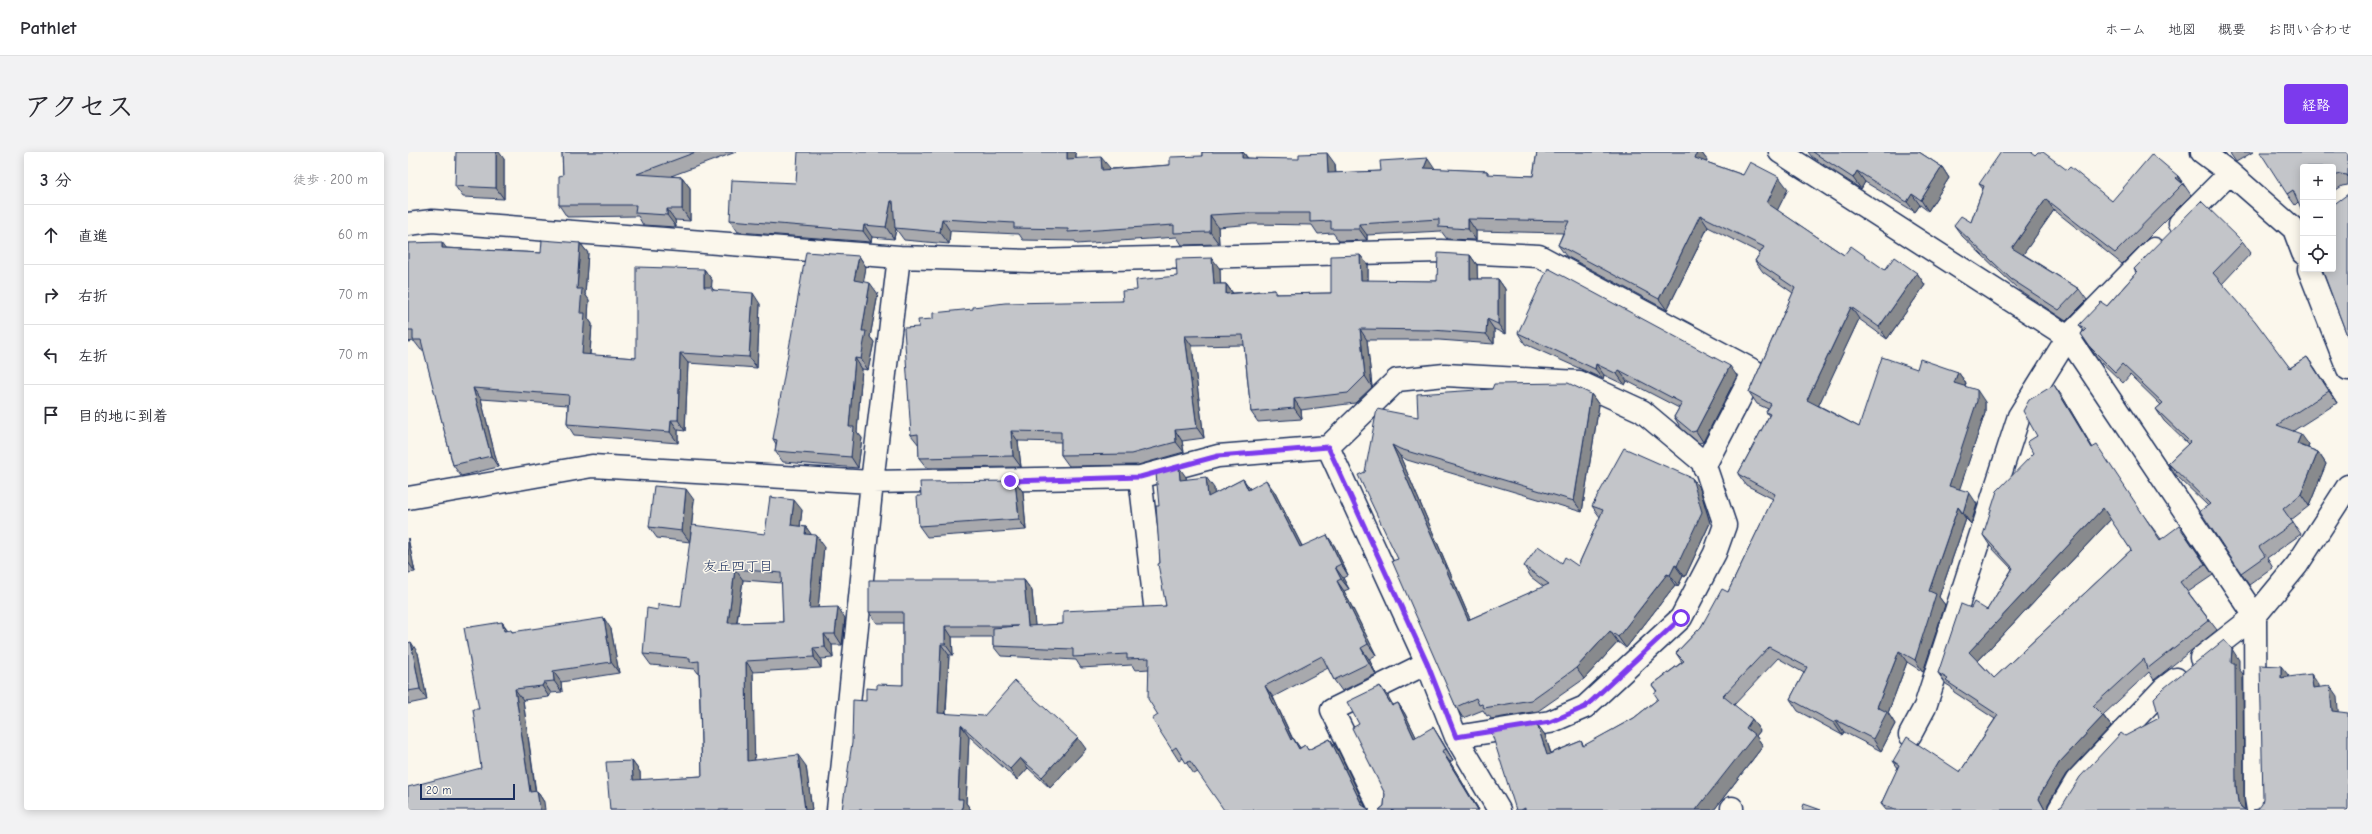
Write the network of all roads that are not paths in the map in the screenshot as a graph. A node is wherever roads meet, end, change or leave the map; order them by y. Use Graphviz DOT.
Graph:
graph roads {
  1 [pos="2202,152"];
  2 [pos="1789,154"];
  3 [pos="2230,173"];
  4 [pos="408,224"];
  5 [pos="2298,226"];
  6 [pos="2300,237"];
  7 [pos="899,257"];
  8 [pos="2310,272"];
  9 [pos="2068,337"];
  10 [pos="2348,369"];
  11 [pos="1328,447"];
  12 [pos="1704,467"];
  13 [pos="1140,477"];
  14 [pos="872,482"];
  15 [pos="2348,486"];
  16 [pos="408,498"];
  17 [pos="1155,605"];
  18 [pos="2254,616"];
  19 [pos="1427,663"];
  20 [pos="1910,736"];
  21 [pos="1456,737"];
  22 [pos="838,810"];
  23 [pos="1381,810"];
  24 [pos="1499,810"];
  25 [pos="2060,810"];
  26 [pos="2258,810"];
  1 -- 3 [label="street"];
  2 -- 9 [label="street"];
  3 -- 5 [label="street"];
  3 -- 9 [label="street"];
  4 -- 7 [label="street"];
  5 -- 6 [label="street"];
  7 -- 12 [label="street"];
  7 -- 14 [label="street"];
  8 -- 10 [label="street"];
  9 -- 18 [label="street"];
  9 -- 20 [label="street"];
  11 -- 12 [label="street"];
  11 -- 13 [label="street"];
  11 -- 19 [label="street"];
  12 -- 21 [label="street"];
  13 -- 14 [label="street"];
  13 -- 17 [label="street"];
  14 -- 16 [label="street"];
  14 -- 22 [label="street"];
  15 -- 18 [label="street"];
  18 -- 25 [label="street"];
  18 -- 26 [label="street"];
  19 -- 21 [label="street"];
  19 -- 23 [label="street"];
  21 -- 24 [label="street"];
}
